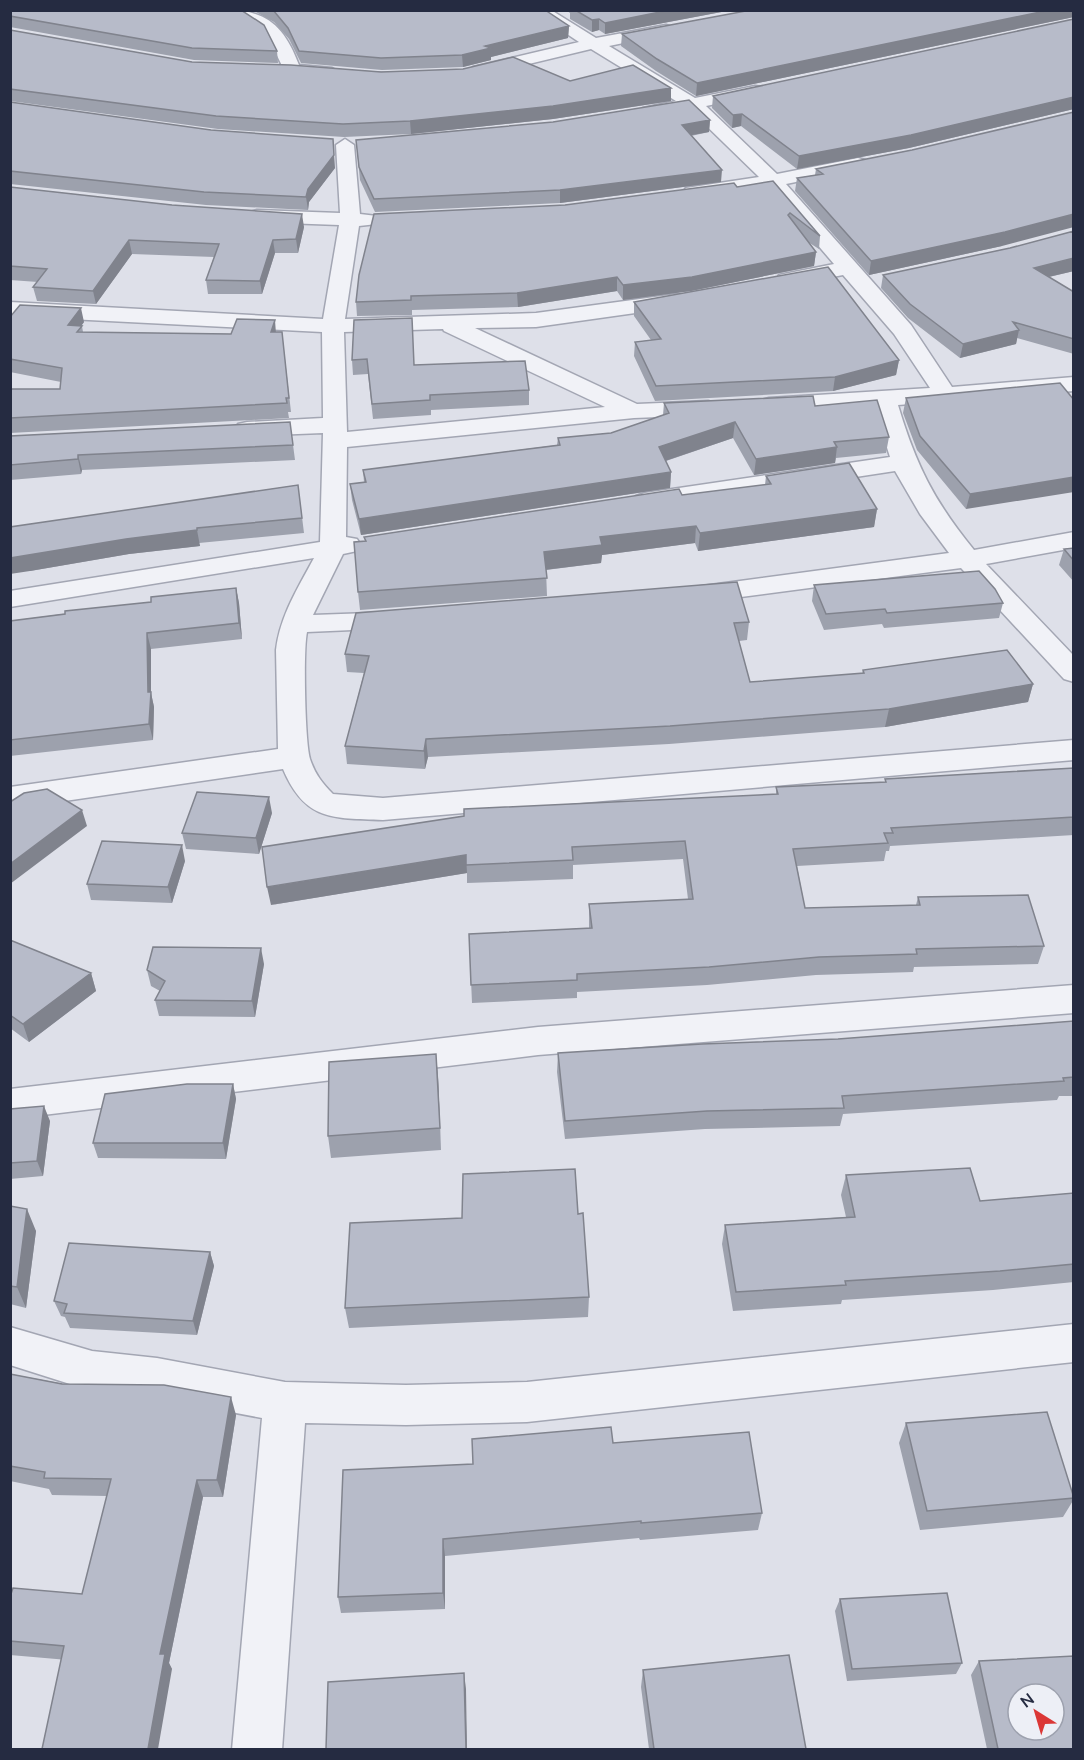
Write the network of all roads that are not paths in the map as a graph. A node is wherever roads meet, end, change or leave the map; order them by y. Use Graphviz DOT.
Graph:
graph roads {
  1 [pos="235,10"];
  2 [pos="539,10"];
  3 [pos="684,27"];
  4 [pos="591,44"];
  5 [pos="269,69"];
  6 [pos="292,70"];
  7 [pos="348,74"];
  8 [pos="463,74"];
  9 [pos="774,87"];
  10 [pos="693,104"];
  11 [pos="637,114"];
  12 [pos="323,144"];
  13 [pos="878,161"];
  14 [pos="773,181"];
  15 [pos="680,194"];
  16 [pos="243,216"];
  17 [pos="350,220"];
  18 [pos="394,220"];
  19 [pos="850,267"];
  20 [pos="886,279"];
  21 [pos="764,284"];
  22 [pos="864,284"];
  23 [pos="702,297"];
  24 [pos="10,309"];
  25 [pos="447,324"];
  26 [pos="333,326"];
  27 [pos="1074,384"];
  28 [pos="945,394"];
  29 [pos="884,399"];
  30 [pos="634,411"];
  31 [pos="228,430"];
  32 [pos="334,433"];
  33 [pos="904,462"];
  34 [pos="624,504"];
  35 [pos="1074,540"];
  36 [pos="368,543"];
  37 [pos="333,548"];
  38 [pos="967,559"];
  39 [pos="669,597"];
  40 [pos="10,599"];
  41 [pos="425,617"];
  42 [pos="295,624"];
  43 [pos="1074,673"];
  44 [pos="1074,750"];
  45 [pos="294,757"];
  46 [pos="10,798"];
  47 [pos="1074,999"];
  48 [pos="10,1104"];
  49 [pos="1074,1343"];
  50 [pos="10,1346"];
  51 [pos="285,1401"];
  52 [pos="257,1749"];
  1 -- 6 [label="street"];
  2 -- 4 [label="street"];
  3 -- 4 [label="street"];
  4 -- 8 [label="street"];
  4 -- 10 [label="street"];
  5 -- 6 [label="street"];
  6 -- 7 [label="street"];
  9 -- 10 [label="street"];
  10 -- 11 [label="street"];
  10 -- 14 [label="street"];
  12 -- 17 [label="street"];
  13 -- 14 [label="street"];
  14 -- 15 [label="street"];
  14 -- 19 [label="street"];
  16 -- 17 [label="street"];
  17 -- 18 [label="street"];
  17 -- 26 [label="street"];
  19 -- 21 [label="street"];
  19 -- 22 [label="street"];
  20 -- 22 [label="street"];
  22 -- 28 [label="street"];
  23 -- 25 [label="street"];
  24 -- 26 [label="street"];
  25 -- 26 [label="street"];
  25 -- 30 [label="street"];
  26 -- 32 [label="street"];
  27 -- 28 [label="street"];
  28 -- 29 [label="street"];
  29 -- 30 [label="street"];
  29 -- 33 [label="street"];
  30 -- 32 [label="street"];
  31 -- 32 [label="street"];
  32 -- 37 [label="street"];
  33 -- 34 [label="street"];
  33 -- 38 [label="street"];
  35 -- 38 [label="street"];
  36 -- 37 [label="street"];
  37 -- 40 [label="street"];
  37 -- 42 [label="street"];
  38 -- 39 [label="street"];
  38 -- 43 [label="street"];
  41 -- 42 [label="street"];
  42 -- 45 [label="street"];
  44 -- 45 [label="street"];
  45 -- 46 [label="street"];
  47 -- 48 [label="street"];
  49 -- 51 [label="street"];
  50 -- 51 [label="street"];
  51 -- 52 [label="street"];
}
